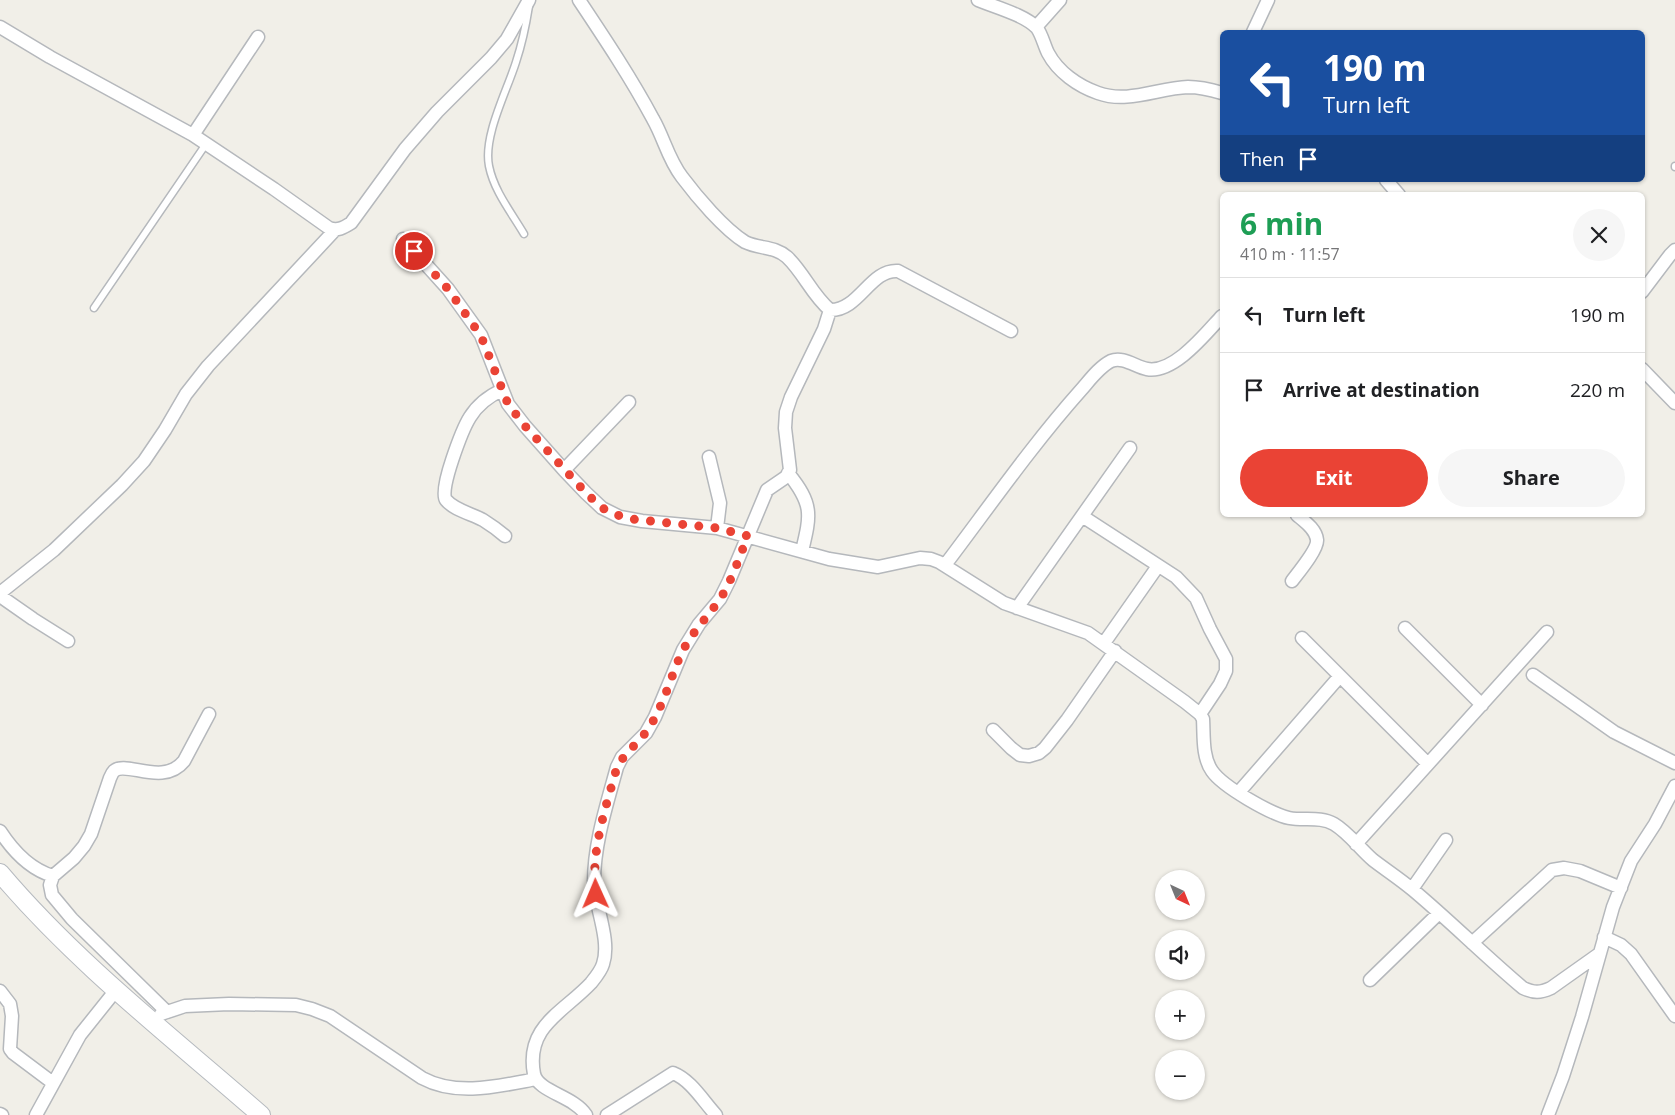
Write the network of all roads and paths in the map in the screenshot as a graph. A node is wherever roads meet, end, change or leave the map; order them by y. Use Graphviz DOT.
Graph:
graph roads {
  1 [pos="529,0"];
  2 [pos="579,0"];
  3 [pos="978,0"];
  4 [pos="1060,0"];
  5 [pos="1268,0"];
  6 [pos="0,27"];
  7 [pos="1036,27"];
  8 [pos="1254,30"];
  9 [pos="258,37"];
  10 [pos="1220,92"];
  11 [pos="193,135"];
  12 [pos="206,144"];
  13 [pos="1388,182"];
  14 [pos="1396,192"];
  15 [pos="335,230"];
  16 [pos="524,234"];
  17 [pos="403,239"];
  18 [pos="1675,250"];
  19 [pos="1645,288"];
  20 [pos="94,308"];
  21 [pos="830,310"];
  22 [pos="1220,318"];
  23 [pos="1011,331"];
  24 [pos="1645,371"];
  25 [pos="502,390"];
  26 [pos="629,402"];
  27 [pos="1675,403"];
  28 [pos="1130,448"];
  29 [pos="709,457"];
  30 [pos="564,470"];
  31 [pos="788,473"];
  32 [pos="1082,516"];
  33 [pos="1299,517"];
  34 [pos="717,528"];
  35 [pos="505,536"];
  36 [pos="748,536"];
  37 [pos="802,551"];
  38 [pos="945,565"];
  39 [pos="1158,566"];
  40 [pos="1292,581"];
  41 [pos="0,594"];
  42 [pos="1017,608"];
  43 [pos="1405,628"];
  44 [pos="1547,632"];
  45 [pos="1302,638"];
  46 [pos="68,641"];
  47 [pos="1104,643"];
  48 [pos="1115,651"];
  49 [pos="1533,675"];
  50 [pos="1340,676"];
  51 [pos="1482,704"];
  52 [pos="209,714"];
  53 [pos="1200,714"];
  54 [pos="993,730"];
  55 [pos="1675,763"];
  56 [pos="1428,764"];
  57 [pos="1675,786"];
  58 [pos="1239,792"];
  59 [pos="0,831"];
  60 [pos="1446,840"];
  61 [pos="1356,844"];
  62 [pos="0,873"];
  63 [pos="52,876"];
  64 [pos="1621,888"];
  65 [pos="1412,889"];
  66 [pos="1439,913"];
  67 [pos="1604,937"];
  68 [pos="1472,943"];
  69 [pos="1599,954"];
  70 [pos="1370,980"];
  71 [pos="116,990"];
  72 [pos="0,991"];
  73 [pos="167,1012"];
  74 [pos="1675,1016"];
  75 [pos="150,1020"];
  76 [pos="536,1079"];
  77 [pos="54,1083"];
  78 [pos="36,1115"];
  79 [pos="261,1115"];
  80 [pos="586,1115"];
  81 [pos="607,1115"];
  82 [pos="716,1115"];
  83 [pos="1548,1115"];
  1 -- 15 [label="street"];
  1 -- 16 [label="lane"];
  2 -- 21 [label="street"];
  3 -- 7 [label="street"];
  4 -- 7 [label="street"];
  5 -- 8 [label="street"];
  6 -- 11 [label="street"];
  7 -- 10 [label="street"];
  9 -- 11 [label="street"];
  11 -- 12 [label="street"];
  12 -- 15 [label="street"];
  12 -- 20 [label="lane"];
  13 -- 14 [label="street"];
  15 -- 41 [label="street"];
  17 -- 25 [label="street"];
  18 -- 19 [label="street"];
  21 -- 23 [label="street"];
  21 -- 31 [label="street"];
  22 -- 38 [label="street"];
  24 -- 27 [label="street"];
  25 -- 30 [label="street"];
  25 -- 35 [label="street"];
  26 -- 30 [label="street"];
  28 -- 32 [label="street"];
  29 -- 34 [label="street"];
  30 -- 34 [label="street"];
  31 -- 36 [label="street"];
  31 -- 37 [label="street"];
  32 -- 39 [label="street"];
  32 -- 42 [label="street"];
  33 -- 40 [label="street"];
  34 -- 36 [label="street"];
  36 -- 37 [label="street"];
  36 -- 76 [label="street"];
  37 -- 38 [label="street"];
  38 -- 42 [label="street"];
  39 -- 47 [label="street"];
  39 -- 53 [label="street"];
  41 -- 46 [label="street"];
  42 -- 47 [label="street"];
  43 -- 51 [label="street"];
  44 -- 51 [label="street"];
  45 -- 50 [label="street"];
  47 -- 48 [label="street"];
  48 -- 53 [label="street"];
  48 -- 54 [label="street"];
  49 -- 55 [label="street"];
  50 -- 56 [label="street"];
  50 -- 58 [label="street"];
  51 -- 56 [label="street"];
  52 -- 63 [label="street"];
  53 -- 58 [label="street"];
  56 -- 61 [label="street"];
  57 -- 64 [label="street"];
  58 -- 61 [label="street"];
  59 -- 63 [label="street"];
  60 -- 65 [label="street"];
  61 -- 65 [label="street"];
  62 -- 71 [label="street"];
  63 -- 73 [label="street"];
  64 -- 67 [label="street"];
  64 -- 68 [label="street"];
  65 -- 66 [label="street"];
  66 -- 68 [label="street"];
  66 -- 70 [label="street"];
  67 -- 69 [label="street"];
  67 -- 74 [label="street"];
  68 -- 69 [label="street"];
  69 -- 83 [label="street"];
  71 -- 75 [label="street"];
  71 -- 77 [label="street"];
  72 -- 77 [label="street"];
  73 -- 75 [label="street"];
  73 -- 76 [label="street"];
  75 -- 79 [label="street"];
  76 -- 80 [label="street"];
  77 -- 78 [label="street"];
  81 -- 82 [label="street"];
}
